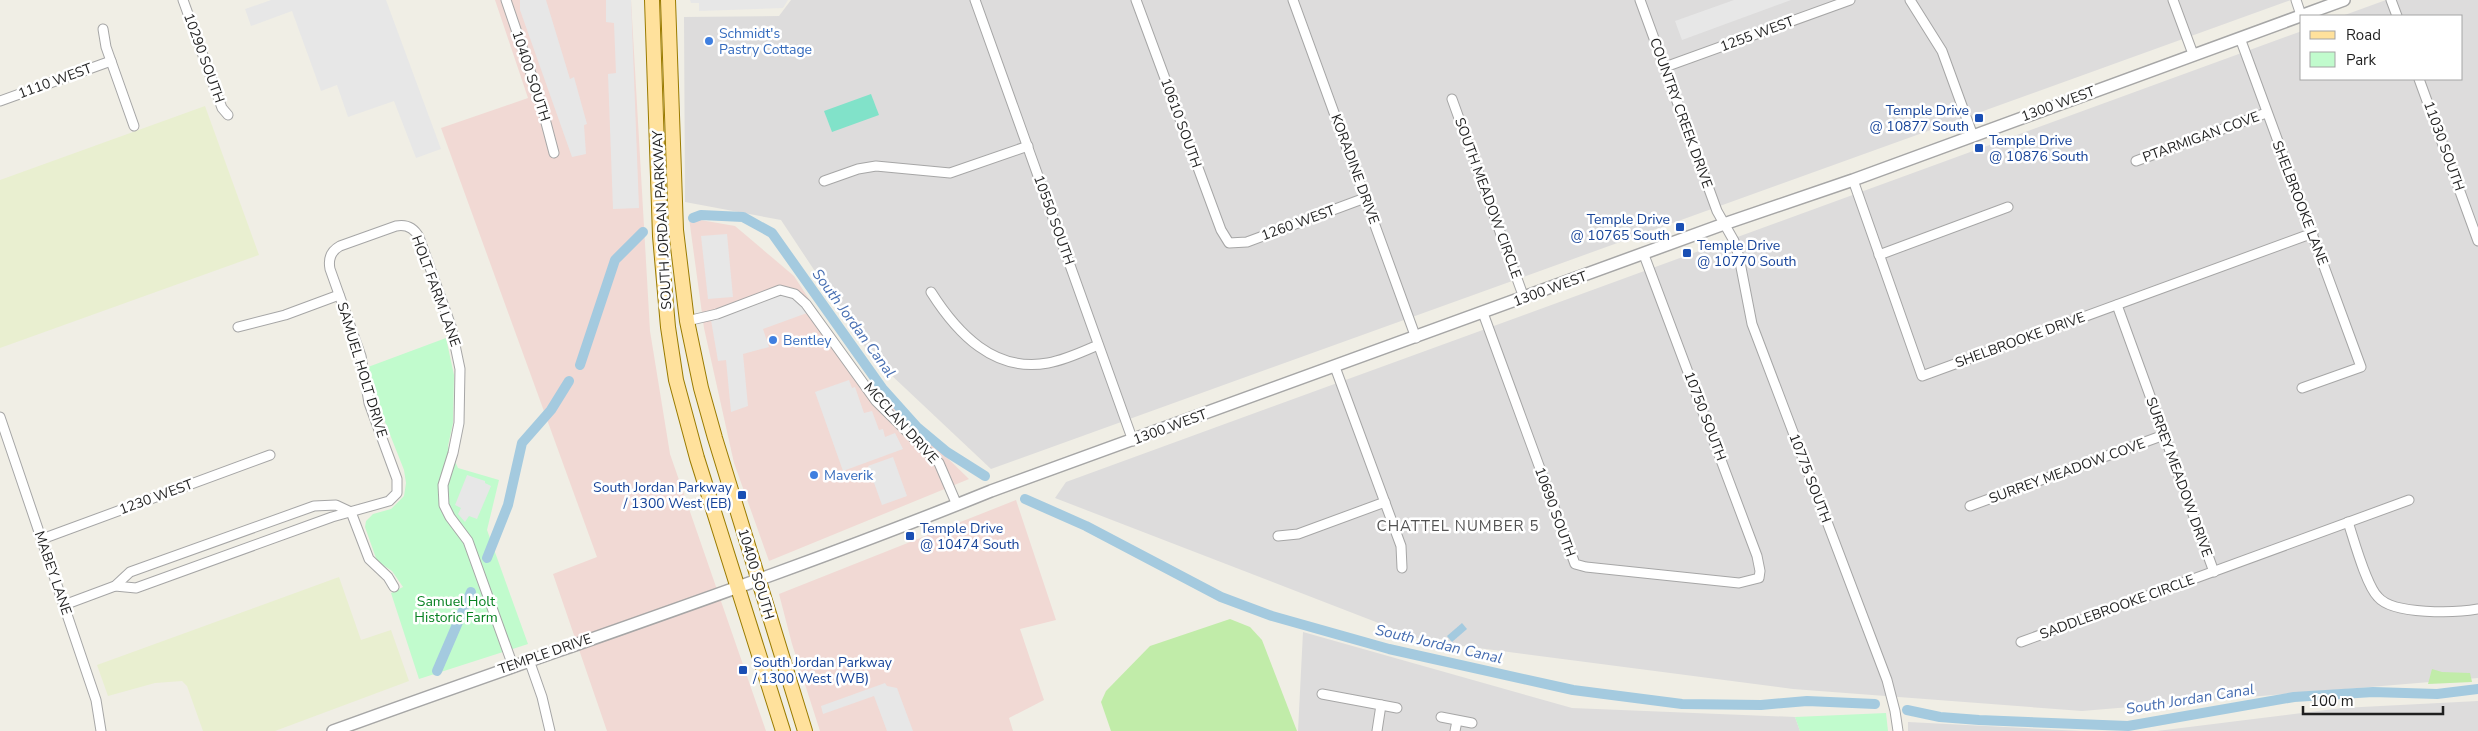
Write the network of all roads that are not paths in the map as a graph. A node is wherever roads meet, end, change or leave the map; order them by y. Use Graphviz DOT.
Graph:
graph roads {
  1 [pos="183,0"];
  2 [pos="506,0"];
  3 [pos="652,0"];
  4 [pos="668,0"];
  5 [pos="975,0"];
  6 [pos="1136,0"];
  7 [pos="1293,0"];
  8 [pos="1640,0"];
  9 [pos="1850,0"];
  10 [pos="1910,0"];
  11 [pos="2173,0"];
  12 [pos="2296,0"];
  13 [pos="2344,0"];
  14 [pos="2391,0"];
  15 [pos="2302,15"];
  16 [pos="2397,15"];
  17 [pos="2300,16"];
  18 [pos="103,29"];
  19 [pos="2240,38"];
  20 [pos="2193,54"];
  21 [pos="111,61"];
  22 [pos="1664,68"];
  23 [pos="2419,80"];
  24 [pos="1452,99"];
  25 [pos="0,101"];
  26 [pos="2266,113"];
  27 [pos="228,115"];
  28 [pos="134,126"];
  29 [pos="1973,136"];
  30 [pos="1028,146"];
  31 [pos="554,153"];
  32 [pos="2136,161"];
  33 [pos="1852,180"];
  34 [pos="824,182"];
  35 [pos="1365,198"];
  36 [pos="2008,207"];
  37 [pos="1724,224"];
  38 [pos="2313,233"];
  39 [pos="2478,241"];
  40 [pos="1230,243"];
  41 [pos="1644,255"];
  42 [pos="1879,255"];
  43 [pos="330,256"];
  44 [pos="932,292"];
  45 [pos="339,294"];
  46 [pos="1524,298"];
  47 [pos="2117,305"];
  48 [pos="1483,313"];
  49 [pos="687,321"];
  50 [pos="238,327"];
  51 [pos="1416,338"];
  52 [pos="1098,346"];
  53 [pos="1335,366"];
  54 [pos="701,388"];
  55 [pos="2302,388"];
  56 [pos="0,417"];
  57 [pos="2164,435"];
  58 [pos="690,437"];
  59 [pos="1133,441"];
  60 [pos="270,456"];
  61 [pos="2409,500"];
  62 [pos="1385,502"];
  63 [pos="956,505"];
  64 [pos="1970,506"];
  65 [pos="351,512"];
  66 [pos="2348,522"];
  67 [pos="1278,536"];
  68 [pos="42,539"];
  69 [pos="1402,568"];
  70 [pos="2214,572"];
  71 [pos="1759,578"];
  72 [pos="758,580"];
  73 [pos="116,586"];
  74 [pos="394,587"];
  75 [pos="737,588"];
  76 [pos="64,605"];
  77 [pos="2478,609"];
  78 [pos="2021,642"];
  79 [pos="529,660"];
  80 [pos="513,666"];
  81 [pos="1322,694"];
  82 [pos="1381,705"];
  83 [pos="1397,708"];
  84 [pos="1441,717"];
  85 [pos="1457,721"];
  86 [pos="1472,723"];
  87 [pos="101,731"];
  88 [pos="333,731"];
  89 [pos="550,731"];
  90 [pos="783,731"];
  91 [pos="805,731"];
  92 [pos="1377,731"];
  93 [pos="1454,731"];
  94 [pos="1898,731"];
  1 -- 27 [label="street, 10290 SOUTH"];
  2 -- 31 [label="street, 10400 SOUTH"];
  3 -- 58 [label="main road, SOUTH JORDAN PARKWAY"];
  4 -- 49 [label="main road, SOUTH JORDAN PARKWAY"];
  5 -- 30 [label="street, 10550 SOUTH"];
  6 -- 40 [label="street, 10610 SOUTH"];
  7 -- 35 [label="street, KORADINE DRIVE"];
  8 -- 22 [label="street, COUNTRY CREEK DRIVE"];
  9 -- 22 [label="street, 1255 WEST"];
  10 -- 29 [label="street"];
  11 -- 20 [label="street"];
  12 -- 15 [label="street"];
  13 -- 15 [label="street, 1300 WEST"];
  14 -- 16 [label="street"];
  17 -- 19 [label="street, 1300 WEST"];
  18 -- 21 [label="street"];
  19 -- 20 [label="street, 1300 WEST"];
  19 -- 26 [label="street, SHELBROOKE LANE"];
  20 -- 29 [label="street, 1300 WEST"];
  21 -- 25 [label="street, 1110 WEST"];
  21 -- 28 [label="street"];
  22 -- 37 [label="street, COUNTRY CREEK DRIVE"];
  23 -- 39 [label="street, 11030 SOUTH"];
  24 -- 46 [label="street, SOUTH MEADOW CIRCLE"];
  26 -- 32 [label="street, PTARMIGAN COVE"];
  26 -- 38 [label="street, SHELBROOKE LANE"];
  29 -- 33 [label="street, 1300 WEST"];
  30 -- 34 [label="street"];
  30 -- 52 [label="street, 10550 SOUTH"];
  33 -- 37 [label="street, 1300 WEST"];
  33 -- 42 [label="street, SHELBROOKE DRIVE"];
  35 -- 40 [label="street, 1260 WEST"];
  35 -- 51 [label="street, KORADINE DRIVE"];
  36 -- 42 [label="street"];
  37 -- 41 [label="street, 1300 WEST"];
  37 -- 94 [label="street, 10775 SOUTH"];
  38 -- 47 [label="street, SHELBROOKE DRIVE"];
  38 -- 55 [label="street, SHELBROOKE LANE"];
  41 -- 46 [label="street, 1300 WEST"];
  41 -- 71 [label="street, 10750 SOUTH"];
  42 -- 47 [label="street, SHELBROOKE DRIVE"];
  43 -- 45 [label="street, SAMUEL HOLT DRIVE"];
  43 -- 80 [label="street, HOLT FARM LANE"];
  44 -- 52 [label="street"];
  45 -- 50 [label="street"];
  45 -- 65 [label="street, SAMUEL HOLT DRIVE"];
  46 -- 48 [label="street, 1300 WEST"];
  47 -- 57 [label="street, SURREY MEADOW DRIVE"];
  48 -- 51 [label="street, 1300 WEST"];
  48 -- 71 [label="street, 10690 SOUTH"];
  49 -- 54 [label="main road, SOUTH JORDAN PARKWAY"];
  49 -- 63 [label="street, MCCLAN DRIVE"];
  51 -- 53 [label="street, 1300 WEST"];
  52 -- 59 [label="street, 10550 SOUTH"];
  53 -- 59 [label="street, 1300 WEST"];
  53 -- 62 [label="street"];
  54 -- 72 [label="main road, 10400 SOUTH"];
  56 -- 68 [label="street, MABEY LANE"];
  57 -- 64 [label="street, SURREY MEADOW COVE"];
  57 -- 70 [label="street, SURREY MEADOW DRIVE"];
  58 -- 75 [label="main road, 10400 SOUTH"];
  59 -- 63 [label="street, 1300 WEST"];
  60 -- 68 [label="street, 1230 WEST"];
  61 -- 66 [label="street, SURREY MEADOW DRIVE"];
  62 -- 67 [label="street"];
  62 -- 69 [label="street"];
  63 -- 72 [label="street, 1300 WEST"];
  65 -- 73 [label="street, SAMUEL HOLT DRIVE"];
  65 -- 73 [label="street, SAMUEL HOLT DRIVE"];
  65 -- 74 [label="street"];
  66 -- 70 [label="street, SURREY MEADOW DRIVE"];
  66 -- 77 [label="street"];
  68 -- 76 [label="street, MABEY LANE"];
  70 -- 78 [label="street, SADDLEBROOKE CIRCLE"];
  72 -- 75 [label="street, TEMPLE DRIVE"];
  72 -- 91 [label="main road, 10400 SOUTH"];
  73 -- 76 [label="street, SAMUEL HOLT DRIVE"];
  75 -- 79 [label="street, TEMPLE DRIVE"];
  75 -- 90 [label="main road, 10400 SOUTH"];
  76 -- 87 [label="street, MABEY LANE"];
  79 -- 80 [label="street, TEMPLE DRIVE"];
  79 -- 89 [label="street"];
  80 -- 88 [label="street, TEMPLE DRIVE"];
  81 -- 82 [label="street"];
  82 -- 83 [label="street"];
  82 -- 92 [label="street"];
  84 -- 85 [label="street"];
  85 -- 86 [label="street"];
  85 -- 93 [label="street"];
}
